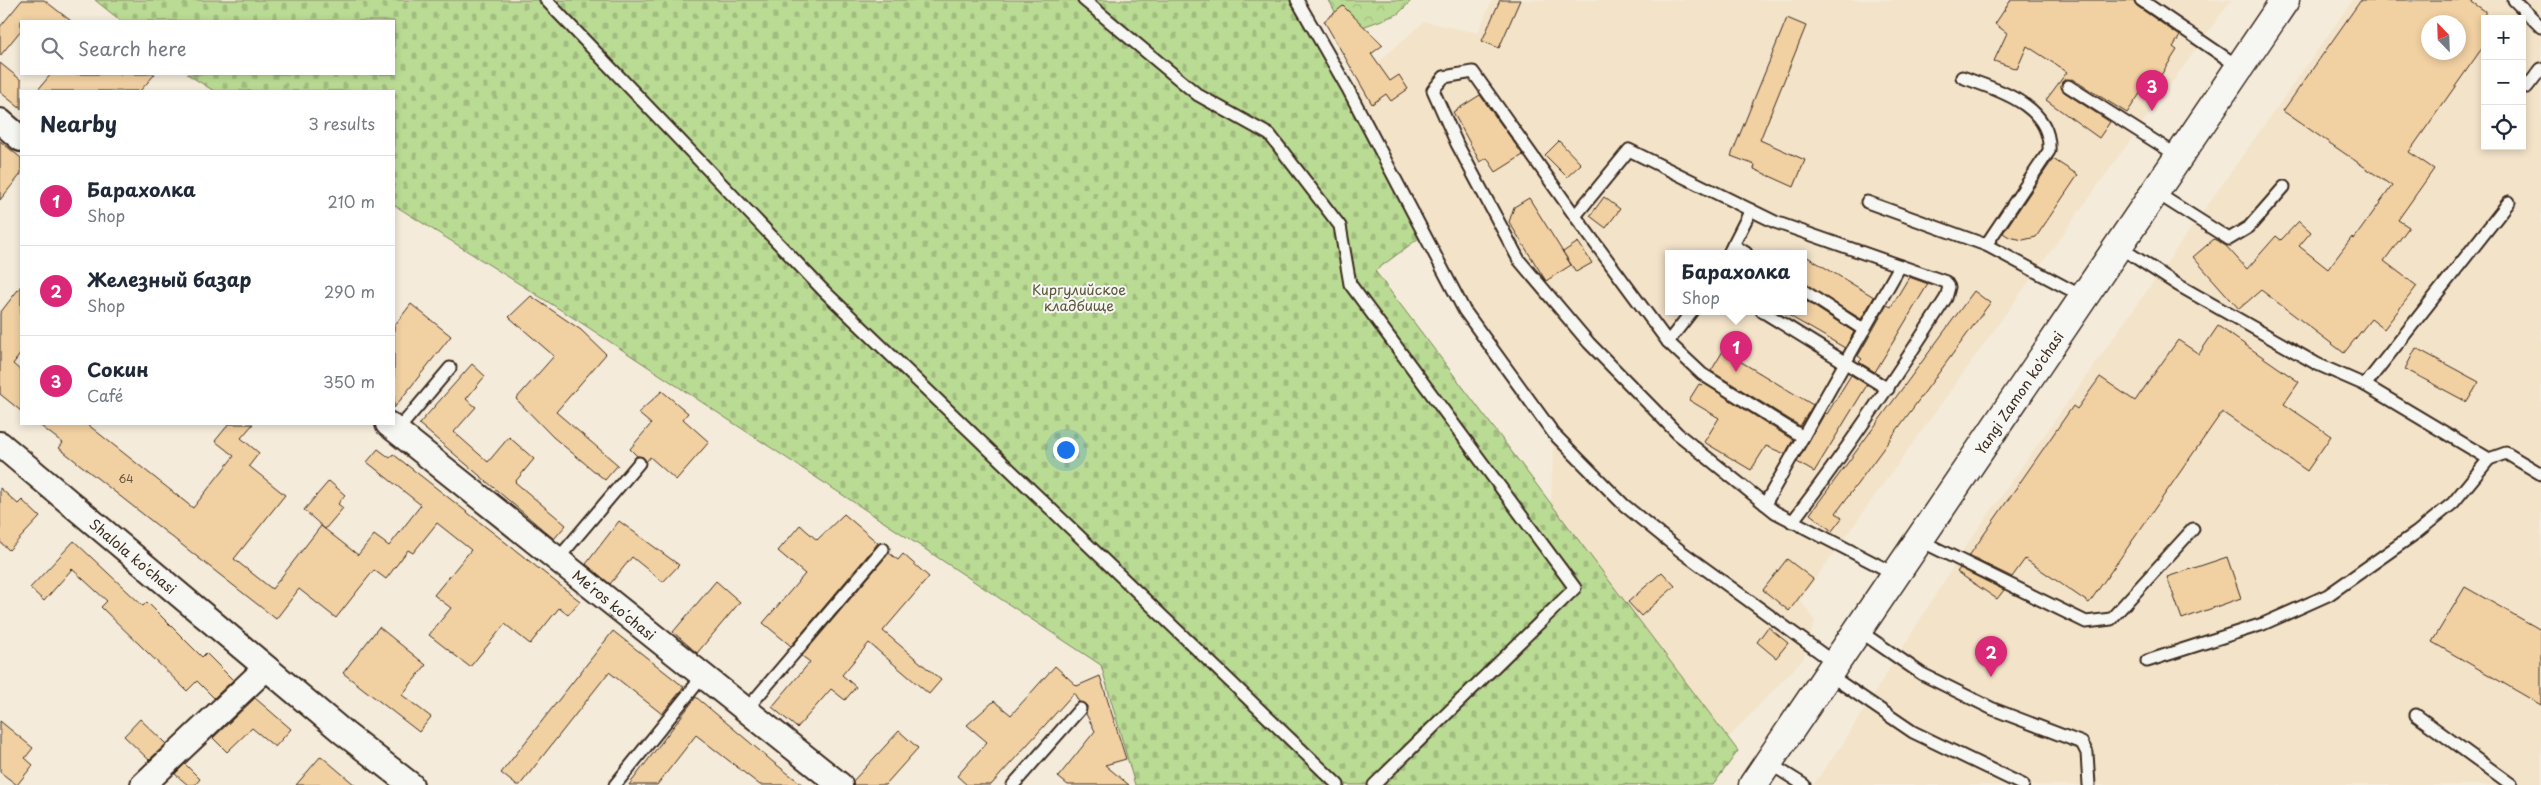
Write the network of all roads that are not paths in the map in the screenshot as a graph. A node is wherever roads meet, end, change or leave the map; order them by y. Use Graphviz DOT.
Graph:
graph roads {
  1 [pos="546,0"];
  2 [pos="1084,0"];
  3 [pos="1298,0"];
  4 [pos="2141,0"];
  5 [pos="2285,0"];
  6 [pos="2514,0"];
  7 [pos="2541,27"];
  8 [pos="2239,67"];
  9 [pos="2541,69"];
  10 [pos="1962,77"];
  11 [pos="2068,86"];
  12 [pos="2527,87"];
  13 [pos="0,121"];
  14 [pos="20,138"];
  15 [pos="2178,156"];
  16 [pos="2284,187"];
  17 [pos="2153,191"];
  18 [pos="1867,202"];
  19 [pos="2509,202"];
  20 [pos="1751,210"];
  21 [pos="1575,216"];
  22 [pos="1986,245"];
  23 [pos="2118,246"];
  24 [pos="1731,249"];
  25 [pos="1900,266"];
  26 [pos="1807,293"];
  27 [pos="2082,296"];
  28 [pos="1689,315"];
  29 [pos="1768,315"];
  30 [pos="1864,330"];
  31 [pos="1668,342"];
  32 [pos="1845,364"];
  33 [pos="450,368"];
  34 [pos="2365,385"];
  35 [pos="1888,389"];
  36 [pos="395,425"];
  37 [pos="393,427"];
  38 [pos="1803,437"];
  39 [pos="0,444"];
  40 [pos="2489,459"];
  41 [pos="639,464"];
  42 [pos="2541,474"];
  43 [pos="1764,504"];
  44 [pos="1792,522"];
  45 [pos="2193,529"];
  46 [pos="1919,540"];
  47 [pos="884,550"];
  48 [pos="557,560"];
  49 [pos="1895,574"];
  50 [pos="1858,630"];
  51 [pos="2147,661"];
  52 [pos="266,668"];
  53 [pos="1832,669"];
  54 [pos="703,676"];
  55 [pos="746,710"];
  56 [pos="1080,710"];
  57 [pos="2416,715"];
  58 [pos="1769,763"];
  59 [pos="143,785"];
  60 [pos="411,785"];
  61 [pos="615,785"];
  62 [pos="840,785"];
  63 [pos="1013,785"];
  64 [pos="1338,785"];
  65 [pos="1374,785"];
  66 [pos="1753,785"];
  67 [pos="1804,785"];
  68 [pos="2023,785"];
  69 [pos="2089,785"];
  70 [pos="2512,785"];
  1 -- 64 [label="lane"];
  2 -- 65 [label="lane"];
  3 -- 53 [label="lane"];
  4 -- 8 [label="lane"];
  5 -- 8 [label="street, Yangi Zamon ko'chasi"];
  6 -- 7 [label="lane"];
  8 -- 15 [label="street, Yangi Zamon ko'chasi"];
  9 -- 12 [label="lane"];
  10 -- 22 [label="lane"];
  11 -- 15 [label="lane"];
  13 -- 14 [label="street"];
  15 -- 17 [label="street, Yangi Zamon ko'chasi"];
  16 -- 17 [label="lane"];
  17 -- 23 [label="street, Yangi Zamon ko'chasi"];
  18 -- 22 [label="lane"];
  19 -- 34 [label="lane"];
  20 -- 21 [label="lane"];
  20 -- 24 [label="lane"];
  20 -- 25 [label="lane"];
  21 -- 31 [label="lane"];
  21 -- 43 [label="lane"];
  22 -- 27 [label="lane"];
  23 -- 27 [label="street, Yangi Zamon ko'chasi"];
  23 -- 34 [label="lane"];
  25 -- 30 [label="lane"];
  25 -- 35 [label="lane"];
  26 -- 30 [label="lane"];
  27 -- 46 [label="street, Yangi Zamon ko'chasi"];
  28 -- 31 [label="lane"];
  29 -- 32 [label="lane"];
  30 -- 32 [label="lane"];
  31 -- 38 [label="lane"];
  32 -- 35 [label="lane"];
  32 -- 38 [label="lane"];
  33 -- 36 [label="lane"];
  34 -- 40 [label="lane"];
  35 -- 44 [label="lane"];
  37 -- 48 [label="street, Meʻros koʻchasi"];
  38 -- 43 [label="lane"];
  39 -- 52 [label="street, Shalola ko'chasi"];
  40 -- 42 [label="lane"];
  40 -- 51 [label="lane"];
  41 -- 48 [label="lane"];
  43 -- 44 [label="lane"];
  44 -- 49 [label="lane"];
  45 -- 46 [label="lane"];
  46 -- 49 [label="street, Yangi Zamon ko'chasi"];
  47 -- 55 [label="lane"];
  48 -- 54 [label="street, Meʻros koʻchasi"];
  49 -- 50 [label="street, Yangi Zamon ko'chasi"];
  50 -- 53 [label="street, Yangi Zamon ko'chasi"];
  50 -- 69 [label="lane"];
  52 -- 59 [label="street"];
  52 -- 60 [label="street, Shalola ko'chasi"];
  53 -- 58 [label="street, Yangi Zamon ko'chasi"];
  53 -- 68 [label="lane"];
  54 -- 55 [label="street, Meʻros koʻchasi"];
  54 -- 61 [label="lane"];
  55 -- 62 [label="street, Meʻros koʻchasi"];
  56 -- 63 [label="lane"];
  57 -- 70 [label="lane"];
  58 -- 66 [label="street, Yangi Zamon ko'chasi"];
  58 -- 67 [label="lane"];
}
